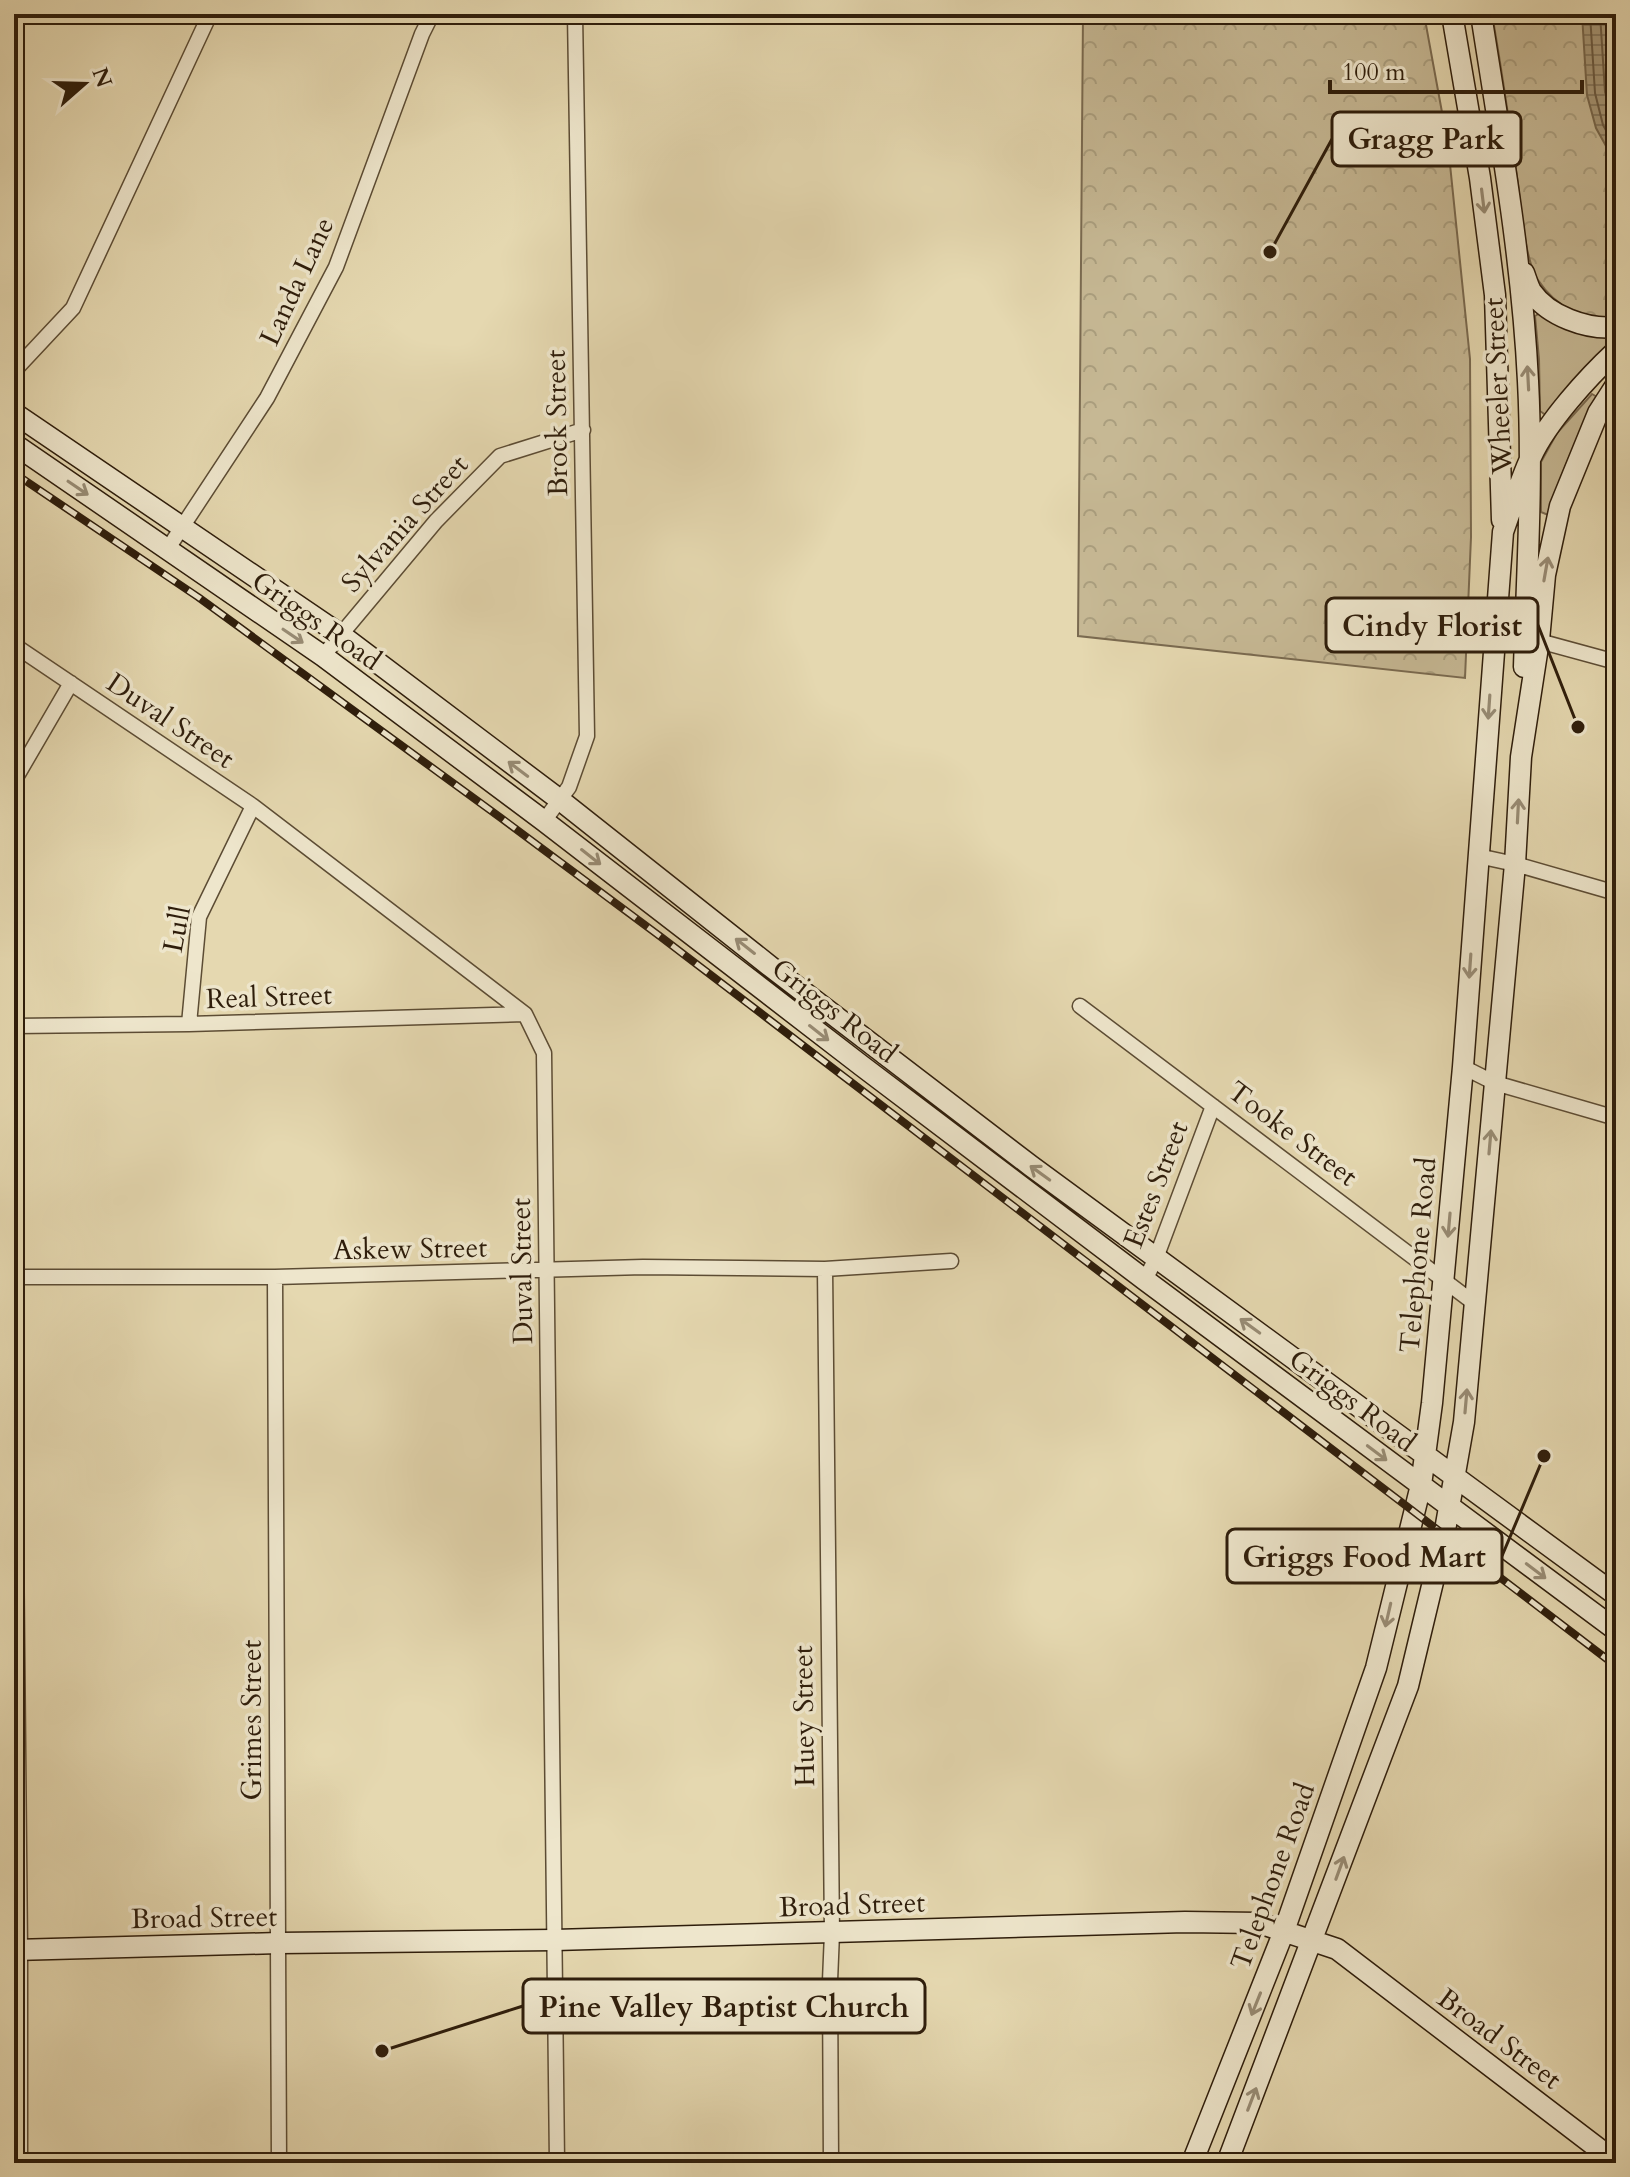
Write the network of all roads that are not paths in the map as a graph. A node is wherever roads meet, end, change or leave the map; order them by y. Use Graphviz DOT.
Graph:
graph roads {
  1 [pos="210,14"];
  2 [pos="432,14"];
  3 [pos="575,14"];
  4 [pos="1452,14"];
  5 [pos="1481,14"];
  6 [pos="1517,254"];
  7 [pos="1616,327"];
  8 [pos="1616,351"];
  9 [pos="14,371"];
  10 [pos="1616,385"];
  11 [pos="14,413"];
  12 [pos="583,430"];
  13 [pos="14,444"];
  14 [pos="1531,456"];
  15 [pos="183,527"];
  16 [pos="1503,532"];
  17 [pos="167,550"];
  18 [pos="1495,629"];
  19 [pos="341,635"];
  20 [pos="1532,638"];
  21 [pos="14,645"];
  22 [pos="323,656"];
  23 [pos="1616,662"];
  24 [pos="71,683"];
  25 [pos="14,781"];
  26 [pos="560,800"];
  27 [pos="253,806"];
  28 [pos="544,821"];
  29 [pos="1478,856"];
  30 [pos="1515,864"];
  31 [pos="1616,893"];
  32 [pos="1080,1006"];
  33 [pos="525,1014"];
  34 [pos="189,1024"];
  35 [pos="14,1026"];
  36 [pos="1463,1067"];
  37 [pos="1495,1083"];
  38 [pos="1213,1106"];
  39 [pos="1616,1118"];
  40 [pos="1156,1258"];
  41 [pos="951,1261"];
  42 [pos="825,1269"];
  43 [pos="546,1270"];
  44 [pos="14,1277"];
  45 [pos="275,1277"];
  46 [pos="1444,1279"];
  47 [pos="1145,1280"];
  48 [pos="1474,1303"];
  49 [pos="14,1336"];
  50 [pos="1425,1455"];
  51 [pos="1456,1478"];
  52 [pos="1421,1485"];
  53 [pos="1451,1507"];
  54 [pos="1616,1595"];
  55 [pos="1616,1630"];
  56 [pos="1284,1931"];
  57 [pos="832,1933"];
  58 [pos="555,1940"];
  59 [pos="1313,1941"];
  60 [pos="279,1943"];
  61 [pos="17,1950"];
  62 [pos="1616,2162"];
  63 [pos="20,2163"];
  64 [pos="279,2163"];
  65 [pos="557,2163"];
  66 [pos="831,2163"];
  67 [pos="1192,2163"];
  68 [pos="1227,2163"];
  1 -- 9 [label="street"];
  2 -- 15 [label="street, Landa Lane"];
  3 -- 12 [label="street, Brock Street"];
  4 -- 16 [label="main road, Wheeler Street, one-way"];
  5 -- 6 [label="main road, Wheeler Street"];
  6 -- 7 [label="main road"];
  14 -- 6 [label="main road, Wheeler Street, one-way"];
  8 -- 14 [label="main road, Telephone Road"];
  20 -- 10 [label="main road, one-way"];
  11 -- 15 [label="main road, Griggs Road"];
  12 -- 19 [label="street, Sylvania Street"];
  12 -- 26 [label="street, Brock Street"];
  13 -- 17 [label="main road, Griggs Road, one-way"];
  14 -- 16 [label="main road, Telephone Road"];
  14 -- 20 [label="main road, Wheeler Street"];
  15 -- 17 [label="street, Landa Lane"];
  15 -- 19 [label="main road, Griggs Road"];
  16 -- 18 [label="main road, Telephone Road"];
  17 -- 22 [label="main road, Griggs Road, one-way"];
  18 -- 20 [label="street"];
  18 -- 29 [label="main road, Telephone Road, one-way"];
  19 -- 22 [label="street, Sylvania Street"];
  26 -- 19 [label="main road, Griggs Road, one-way"];
  20 -- 23 [label="street"];
  30 -- 20 [label="main road, one-way"];
  21 -- 24 [label="street, Duval Street"];
  22 -- 28 [label="main road, Griggs Road"];
  24 -- 25 [label="street"];
  24 -- 27 [label="street, Duval Street"];
  26 -- 28 [label="street, Brock Street"];
  40 -- 26 [label="main road, Griggs Road, one-way"];
  27 -- 33 [label="street, Duval Street"];
  27 -- 34 [label="street, Lull"];
  28 -- 47 [label="main road, Griggs Road, one-way"];
  29 -- 30 [label="street"];
  29 -- 36 [label="main road, Telephone Road, one-way"];
  30 -- 31 [label="street"];
  30 -- 37 [label="main road"];
  32 -- 38 [label="street, Tooke Street"];
  33 -- 34 [label="street, Real Street"];
  33 -- 43 [label="street, Duval Street"];
  34 -- 35 [label="street, Real Street"];
  36 -- 37 [label="street"];
  36 -- 46 [label="main road, Telephone Road, one-way"];
  37 -- 39 [label="street"];
  48 -- 37 [label="main road, one-way"];
  38 -- 40 [label="street, Estes Street"];
  38 -- 46 [label="street, Tooke Street"];
  40 -- 47 [label="street, Estes Street"];
  50 -- 40 [label="main road, Griggs Road, one-way"];
  41 -- 42 [label="street, Askew Street"];
  42 -- 43 [label="street, Askew Street"];
  42 -- 57 [label="street, Huey Street"];
  43 -- 45 [label="street, Askew Street"];
  43 -- 58 [label="street, Duval Street"];
  44 -- 45 [label="street, Askew Street"];
  45 -- 60 [label="street, Grimes Street"];
  46 -- 48 [label="street, Tooke Street"];
  46 -- 50 [label="main road, Telephone Road"];
  47 -- 52 [label="main road, Griggs Road, one-way"];
  51 -- 48 [label="main road, one-way"];
  49 -- 61 [label="street"];
  50 -- 51 [label="main road, Griggs Road"];
  50 -- 52 [label="main road, Telephone Road"];
  51 -- 53 [label="main road"];
  51 -- 54 [label="main road, Griggs Road"];
  52 -- 53 [label="main road, Griggs Road"];
  52 -- 56 [label="main road, Telephone Road, one-way"];
  53 -- 55 [label="main road, Griggs Road, one-way"];
  59 -- 53 [label="main road, one-way"];
  56 -- 57 [label="main road, Broad Street"];
  56 -- 59 [label="main road, Broad Street"];
  56 -- 67 [label="main road, Telephone Road, one-way"];
  57 -- 58 [label="main road, Broad Street"];
  57 -- 66 [label="street, Huey Street"];
  58 -- 60 [label="main road, Broad Street"];
  58 -- 65 [label="street, Duval Street"];
  59 -- 62 [label="main road, Broad Street"];
  68 -- 59 [label="main road, one-way"];
  60 -- 61 [label="main road, Broad Street"];
  60 -- 64 [label="street, Grimes Street"];
  61 -- 63 [label="street"];
}
